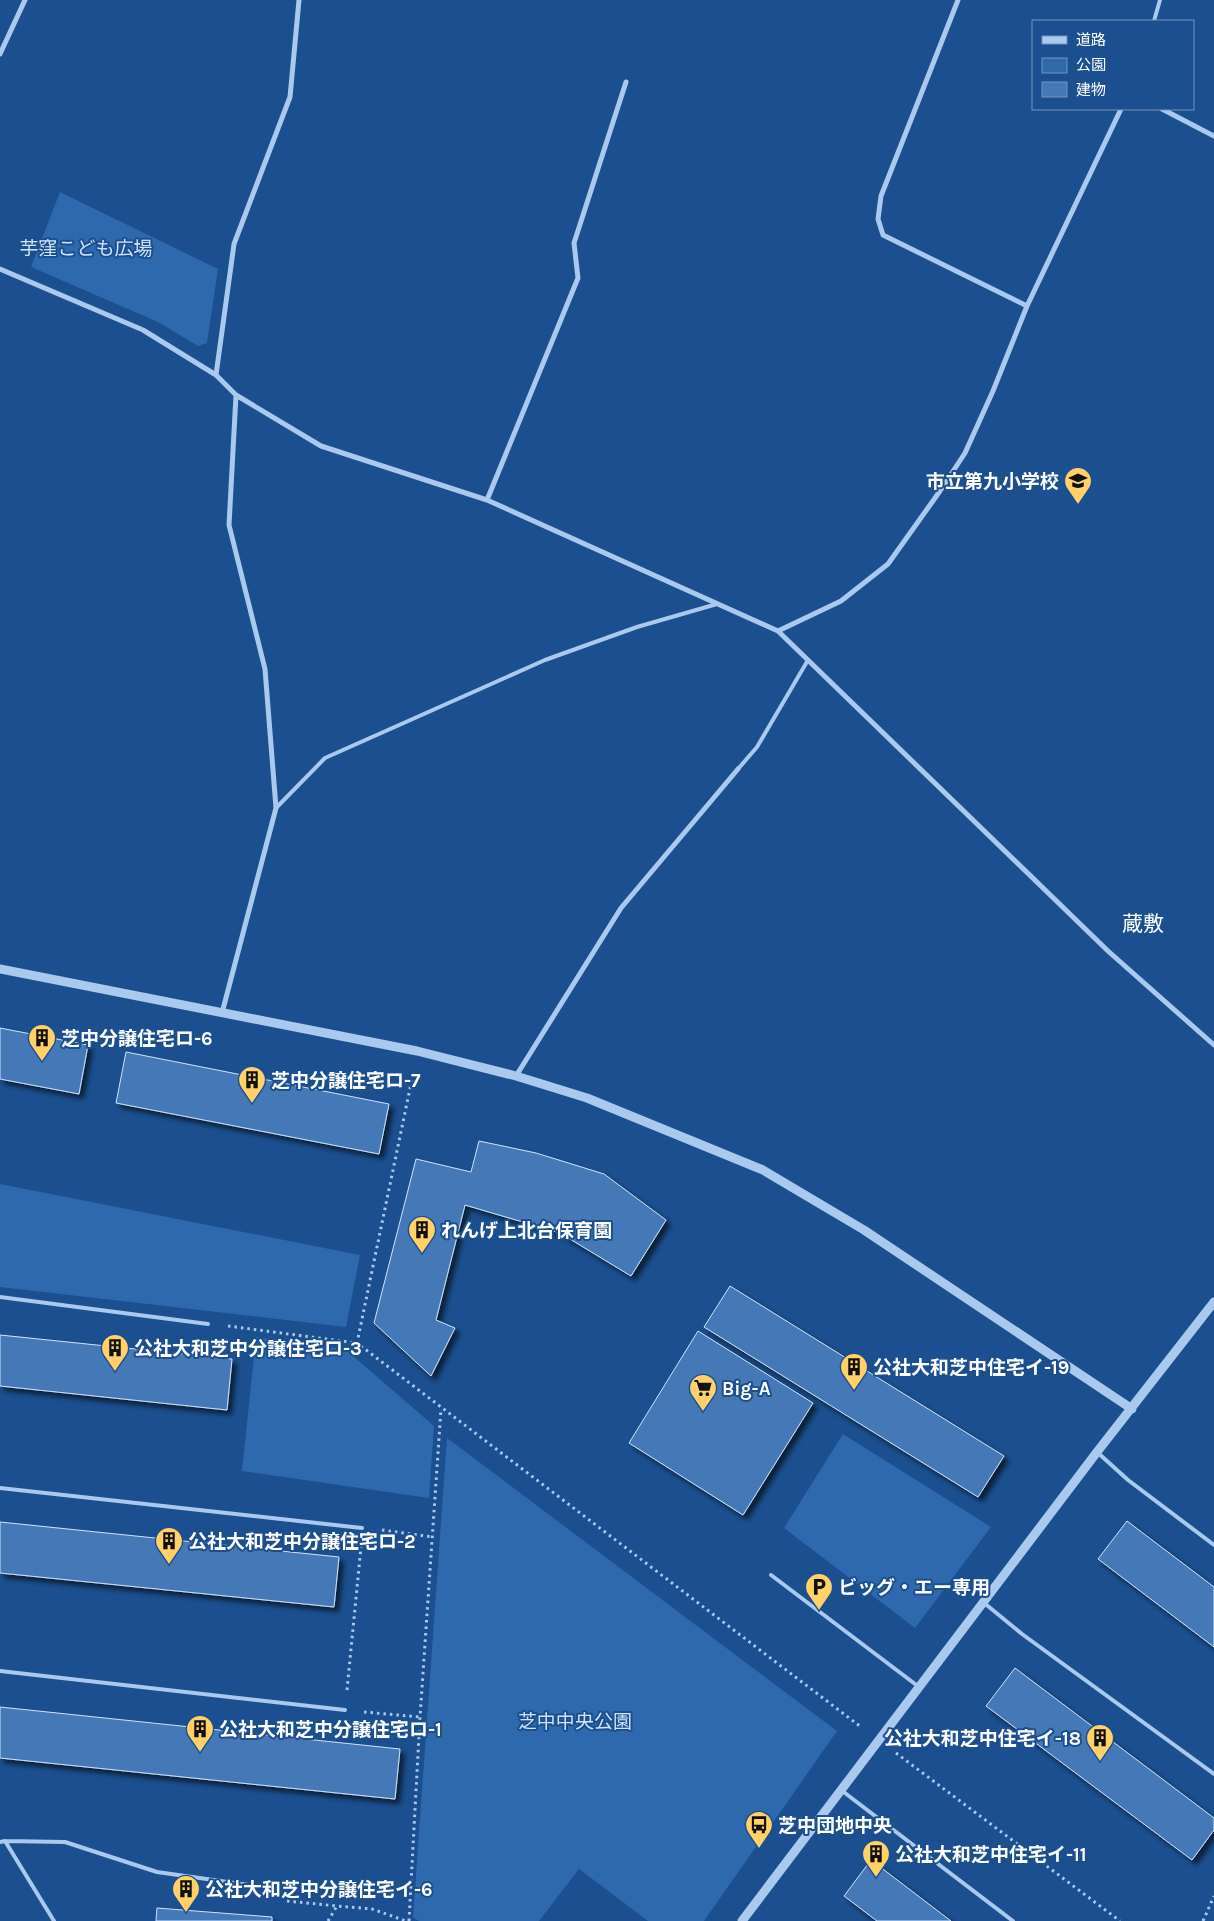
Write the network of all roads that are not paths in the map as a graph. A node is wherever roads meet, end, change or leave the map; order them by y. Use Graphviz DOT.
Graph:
graph roads {
  1 [pos="25,0"];
  2 [pos="299,0"];
  3 [pos="958,0"];
  4 [pos="1160,0"];
  5 [pos="1154,20"];
  6 [pos="0,54"];
  7 [pos="626,82"];
  8 [pos="1121,110"];
  9 [pos="1164,110"];
  10 [pos="1214,136"];
  11 [pos="0,269"];
  12 [pos="1027,306"];
  13 [pos="216,375"];
  14 [pos="236,396"];
  15 [pos="487,500"];
  16 [pos="717,604"];
  17 [pos="778,631"];
  18 [pos="808,660"];
  19 [pos="738,769"];
  20 [pos="276,808"];
  21 [pos="0,969"];
  22 [pos="222,1013"];
  23 [pos="1214,1045"];
  24 [pos="516,1076"];
  25 [pos="0,1297"];
  26 [pos="1214,1302"];
  27 [pos="208,1324"];
  28 [pos="1132,1409"];
  29 [pos="1096,1452"];
  30 [pos="0,1488"];
  31 [pos="362,1528"];
  32 [pos="1214,1545"];
  33 [pos="771,1575"];
  34 [pos="983,1602"];
  35 [pos="0,1672"];
  36 [pos="919,1687"];
  37 [pos="345,1710"];
  38 [pos="1214,1774"];
  39 [pos="841,1790"];
  40 [pos="3,1842"];
  41 [pos="271,1888"];
  42 [pos="54,1921"];
  43 [pos="742,1921"];
  44 [pos="1013,1921"];
  1 -- 6 [label="street"];
  2 -- 13 [label="street"];
  3 -- 12 [label="street"];
  4 -- 5 [label="lane"];
  7 -- 15 [label="street"];
  8 -- 12 [label="street"];
  9 -- 10 [label="street"];
  11 -- 13 [label="street"];
  12 -- 17 [label="street"];
  13 -- 14 [label="street"];
  14 -- 15 [label="street"];
  14 -- 20 [label="street"];
  15 -- 16 [label="street"];
  16 -- 17 [label="street"];
  16 -- 20 [label="lane"];
  17 -- 18 [label="street"];
  18 -- 19 [label="lane"];
  18 -- 23 [label="street"];
  19 -- 24 [label="street"];
  20 -- 22 [label="street"];
  21 -- 22 [label="street"];
  22 -- 24 [label="street"];
  24 -- 28 [label="street"];
  25 -- 27 [label="lane"];
  26 -- 28 [label="street"];
  28 -- 29 [label="street"];
  29 -- 32 [label="lane"];
  29 -- 34 [label="street"];
  30 -- 31 [label="lane"];
  33 -- 36 [label="lane"];
  34 -- 36 [label="street"];
  34 -- 38 [label="lane"];
  35 -- 37 [label="lane"];
  36 -- 39 [label="street"];
  39 -- 43 [label="street"];
  39 -- 44 [label="lane"];
  40 -- 41 [label="lane"];
  40 -- 42 [label="lane"];
}
